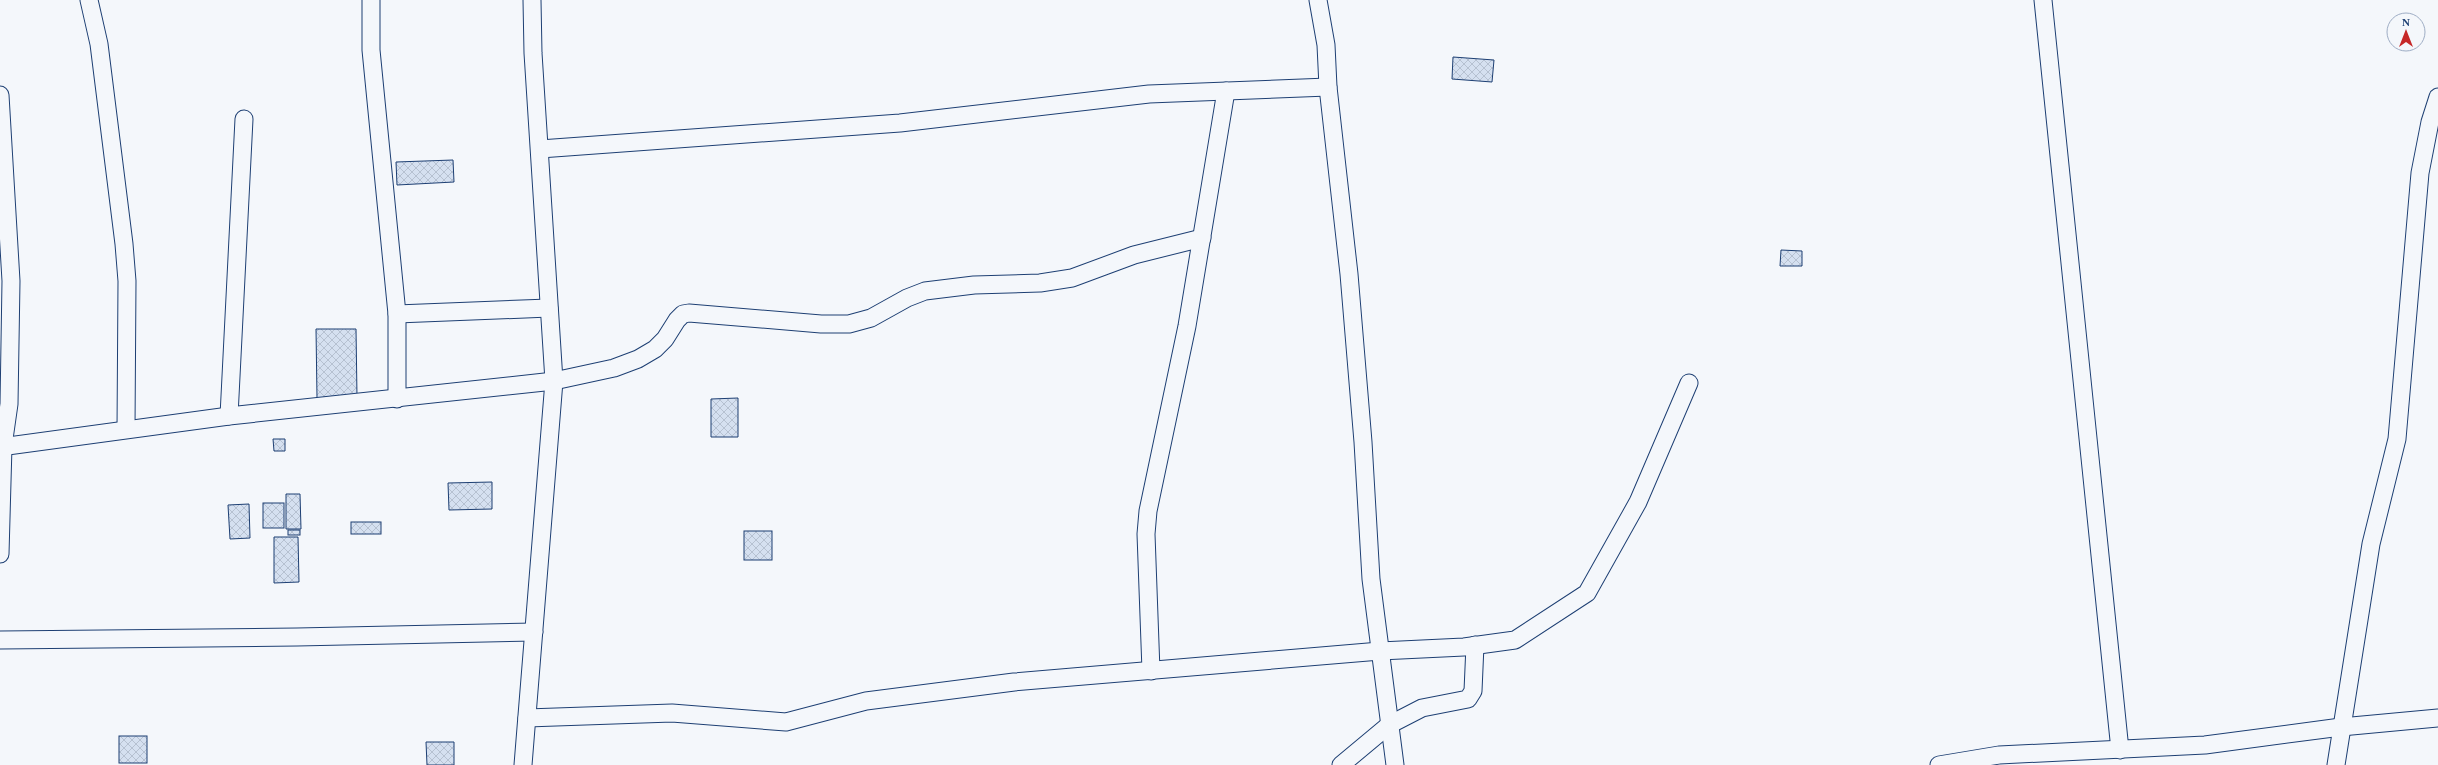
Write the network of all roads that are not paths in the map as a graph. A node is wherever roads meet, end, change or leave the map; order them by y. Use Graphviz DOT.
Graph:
graph roads {
  1 [pos="89,0"];
  2 [pos="371,0"];
  3 [pos="532,0"];
  4 [pos="1318,0"];
  5 [pos="2043,0"];
  6 [pos="1328,86"];
  7 [pos="1226,91"];
  8 [pos="0,95"];
  9 [pos="2438,97"];
  10 [pos="244,119"];
  11 [pos="540,149"];
  12 [pos="1202,238"];
  13 [pos="549,308"];
  14 [pos="397,314"];
  15 [pos="554,381"];
  16 [pos="1689,383"];
  17 [pos="397,399"];
  18 [pos="229,416"];
  19 [pos="126,429"];
  20 [pos="2,446"];
  21 [pos="0,554"];
  22 [pos="534,632"];
  23 [pos="0,640"];
  24 [pos="1475,645"];
  25 [pos="1380,651"];
  26 [pos="1151,671"];
  27 [pos="527,718"];
  28 [pos="2438,718"];
  29 [pos="1389,725"];
  30 [pos="2341,727"];
  31 [pos="2120,750"];
  32 [pos="523,765"];
  33 [pos="1341,765"];
  34 [pos="1395,765"];
  35 [pos="1939,765"];
  36 [pos="2336,765"];
  1 -- 19 [label="street"];
  2 -- 14 [label="street"];
  3 -- 11 [label="street"];
  4 -- 6 [label="street"];
  5 -- 31 [label="street"];
  6 -- 7 [label="street"];
  6 -- 25 [label="street"];
  7 -- 11 [label="street"];
  7 -- 12 [label="street"];
  8 -- 20 [label="street"];
  9 -- 30 [label="street"];
  10 -- 18 [label="street"];
  11 -- 13 [label="street"];
  12 -- 15 [label="street"];
  12 -- 26 [label="street"];
  13 -- 14 [label="street"];
  13 -- 15 [label="street"];
  14 -- 17 [label="street"];
  15 -- 17 [label="street"];
  15 -- 22 [label="street"];
  16 -- 24 [label="street"];
  17 -- 18 [label="street"];
  18 -- 19 [label="street"];
  19 -- 20 [label="street"];
  20 -- 21 [label="street"];
  22 -- 23 [label="street"];
  22 -- 27 [label="street"];
  24 -- 25 [label="street"];
  24 -- 29 [label="street"];
  25 -- 26 [label="street"];
  25 -- 29 [label="street"];
  26 -- 27 [label="street"];
  27 -- 32 [label="street"];
  28 -- 30 [label="street"];
  29 -- 33 [label="street"];
  29 -- 34 [label="street"];
  30 -- 31 [label="street"];
  30 -- 36 [label="street"];
  31 -- 35 [label="street"];
}
